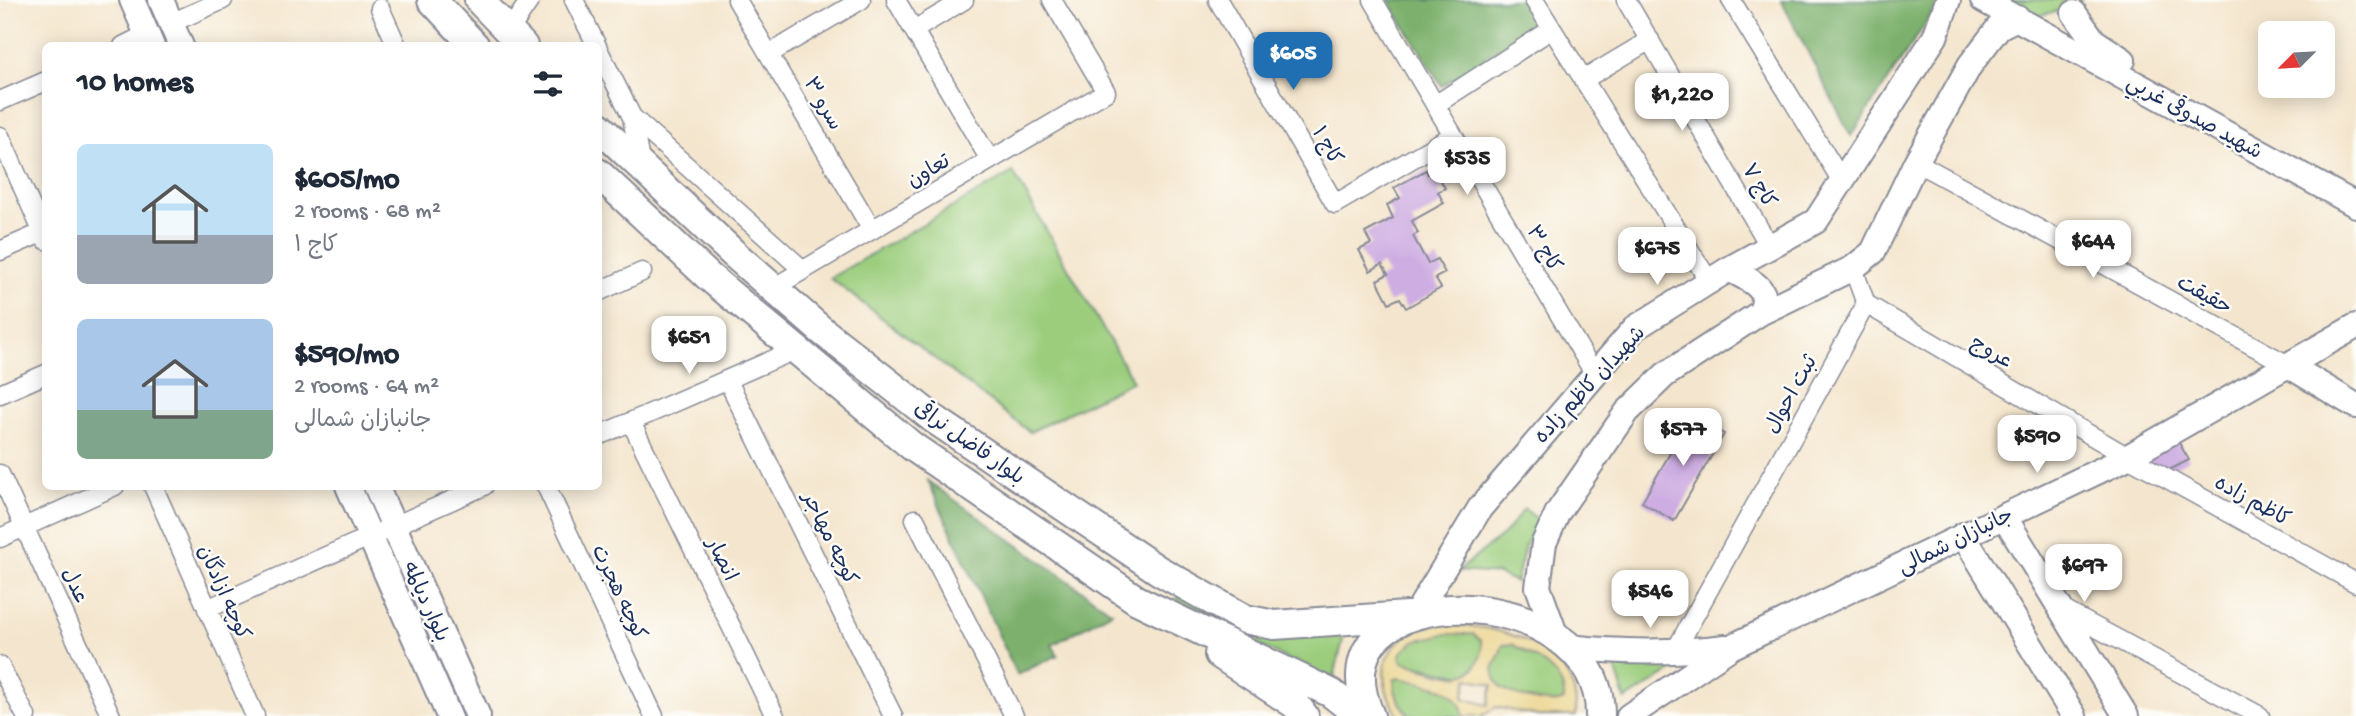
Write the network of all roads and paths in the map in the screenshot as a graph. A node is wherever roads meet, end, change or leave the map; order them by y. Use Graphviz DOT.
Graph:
graph roads {
  1 [pos="132,0"];
  2 [pos="161,0"];
  3 [pos="223,0"];
  4 [pos="432,0"];
  5 [pos="479,0"];
  6 [pos="574,0"];
  7 [pos="737,0"];
  8 [pos="861,0"];
  9 [pos="897,0"];
  10 [pos="964,0"];
  11 [pos="1052,0"];
  12 [pos="1218,0"];
  13 [pos="1373,0"];
  14 [pos="1534,0"];
  15 [pos="1626,0"];
  16 [pos="1731,0"];
  17 [pos="1948,0"];
  18 [pos="1983,0"];
  19 [pos="525,1"];
  20 [pos="2078,6"];
  21 [pos="380,8"];
  22 [pos="2025,23"];
  23 [pos="1552,29"];
  24 [pos="914,30"];
  25 [pos="176,34"];
  26 [pos="516,38"];
  27 [pos="150,40"];
  28 [pos="1650,40"];
  29 [pos="395,42"];
  30 [pos="471,42"];
  31 [pos="595,42"];
  32 [pos="769,54"];
  33 [pos="602,56"];
  34 [pos="1583,80"];
  35 [pos="42,83"];
  36 [pos="2137,85"];
  37 [pos="0,102"];
  38 [pos="1435,105"];
  39 [pos="632,117"];
  40 [pos="602,130"];
  41 [pos="1453,135"];
  42 [pos="0,136"];
  43 [pos="990,160"];
  44 [pos="1916,162"];
  45 [pos="641,167"];
  46 [pos="602,177"];
  47 [pos="1843,183"];
  48 [pos="2356,205"];
  49 [pos="42,230"];
  50 [pos="872,230"];
  51 [pos="42,235"];
  52 [pos="1770,247"];
  53 [pos="0,251"];
  54 [pos="1853,268"];
  55 [pos="803,270"];
  56 [pos="642,272"];
  57 [pos="1719,275"];
  58 [pos="773,288"];
  59 [pos="602,290"];
  60 [pos="1866,304"];
  61 [pos="1760,313"];
  62 [pos="2356,326"];
  63 [pos="796,350"];
  64 [pos="2288,365"];
  65 [pos="1594,373"];
  66 [pos="42,376"];
  67 [pos="728,381"];
  68 [pos="0,394"];
  69 [pos="2356,407"];
  70 [pos="631,422"];
  71 [pos="602,434"];
  72 [pos="2128,457"];
  73 [pos="0,474"];
  74 [pos="106,490"];
  75 [pos="155,490"];
  76 [pos="350,490"];
  77 [pos="378,490"];
  78 [pos="475,490"];
  79 [pos="548,490"];
  80 [pos="2004,516"];
  81 [pos="915,519"];
  82 [pos="394,526"];
  83 [pos="24,527"];
  84 [pos="1963,535"];
  85 [pos="370,537"];
  86 [pos="0,538"];
  87 [pos="2356,583"];
  88 [pos="1138,600"];
  89 [pos="2058,607"];
  90 [pos="207,609"];
  91 [pos="1411,615"];
  92 [pos="1563,643"];
  93 [pos="1731,647"];
  94 [pos="1675,653"];
  95 [pos="0,666"];
  96 [pos="7,696"];
  97 [pos="26,716"];
  98 [pos="111,716"];
  99 [pos="255,716"];
  100 [pos="449,716"];
  101 [pos="478,716"];
  102 [pos="654,716"];
  103 [pos="775,716"];
  104 [pos="893,716"];
  105 [pos="1014,716"];
  106 [pos="1304,716"];
  107 [pos="1360,716"];
  108 [pos="1370,716"];
  109 [pos="1600,716"];
  110 [pos="1629,716"];
  111 [pos="2074,716"];
  112 [pos="2126,716"];
  113 [pos="2260,716"];
  1 -- 27 [label="street"];
  2 -- 25 [label="street"];
  3 -- 25 [label="street"];
  4 -- 30 [label="main road"];
  5 -- 26 [label="main road"];
  6 -- 31 [label="street"];
  7 -- 32 [label="street, سرو ۳"];
  8 -- 32 [label="street"];
  9 -- 24 [label="street"];
  10 -- 24 [label="street"];
  11 -- 43 [label="street, تعاون"];
  12 -- 41 [label="street, کاج ۱"];
  13 -- 38 [label="street, کاج ۳"];
  14 -- 23 [label="street"];
  15 -- 28 [label="street, کاج ۷"];
  16 -- 47 [label="street"];
  17 -- 47 [label="street, شهیدان کاظم زاده"];
  18 -- 22 [label="street, شهید صدوقی غربي"];
  19 -- 26 [label="street"];
  20 -- 22 [label="street"];
  20 -- 36 [label="street"];
  21 -- 29 [label="street"];
  22 -- 36 [label="street, شهید صدوقی غربي"];
  22 -- 44 [label="street"];
  23 -- 34 [label="street"];
  23 -- 38 [label="street"];
  24 -- 43 [label="street"];
  25 -- 27 [label="street"];
  28 -- 34 [label="street"];
  28 -- 52 [label="street, کاج ۷"];
  32 -- 50 [label="street, سرو ۳"];
  33 -- 39 [label="street"];
  34 -- 57 [label="street"];
  35 -- 37 [label="street"];
  36 -- 48 [label="street, شهید صدوقی غربي"];
  38 -- 41 [label="street, کاج ۳"];
  39 -- 45 [label="street"];
  39 -- 55 [label="street"];
  40 -- 45 [label="main road, بلوار فاضل نراقی"];
  41 -- 65 [label="street, کاج ۳"];
  42 -- 49 [label="street"];
  43 -- 50 [label="street, تعاون"];
  44 -- 54 [label="street"];
  44 -- 64 [label="street, حقیقت"];
  45 -- 58 [label="main road, بلوار فاضل نراقی"];
  46 -- 63 [label="main road, بلوار فاضل نراقی"];
  47 -- 52 [label="street, شهیدان کاظم زاده"];
  50 -- 55 [label="street, تعاون"];
  51 -- 53 [label="street"];
  52 -- 57 [label="street, شهیدان کاظم زاده"];
  54 -- 60 [label="street"];
  54 -- 61 [label="street"];
  55 -- 58 [label="street, تعاون"];
  56 -- 59 [label="street"];
  57 -- 61 [label="street"];
  57 -- 65 [label="street, شهیدان کاظم زاده"];
  58 -- 91 [label="main road, بلوار فاضل نراقی"];
  60 -- 72 [label="street, عروج"];
  60 -- 94 [label="street, ثبت احوال"];
  61 -- 92 [label="street"];
  62 -- 64 [label="street, جانبازان شمالی"];
  63 -- 67 [label="street"];
  63 -- 88 [label="main road, بلوار فاضل نراقی"];
  64 -- 69 [label="street"];
  64 -- 72 [label="street, جانبازان شمالی"];
  65 -- 91 [label="street, شهیدان کاظم زاده"];
  66 -- 68 [label="street"];
  67 -- 70 [label="street"];
  67 -- 104 [label="street, کوچه مهاجر"];
  70 -- 71 [label="street"];
  70 -- 103 [label="street, انصار"];
  72 -- 80 [label="street, جانبازان شمالی"];
  72 -- 87 [label="street, کاظم زاده"];
  73 -- 83 [label="street, عدل"];
  74 -- 83 [label="street"];
  75 -- 90 [label="street, کوچه ازادگان"];
  76 -- 85 [label="street, بلوار دیالمه"];
  77 -- 82 [label="street, بلوار دیالمه"];
  78 -- 82 [label="street"];
  79 -- 102 [label="street, کوچه هجرت"];
  80 -- 84 [label="street, جانبازان شمالی"];
  80 -- 89 [label="street"];
  81 -- 105 [label="street"];
  82 -- 85 [label="street"];
  82 -- 101 [label="street, بلوار دیالمه"];
  83 -- 86 [label="street"];
  83 -- 98 [label="street, عدل"];
  84 -- 93 [label="street, جانبازان شمالی"];
  84 -- 111 [label="street"];
  85 -- 90 [label="street"];
  85 -- 100 [label="street, بلوار دیالمه"];
  88 -- 106 [label="main road"];
  88 -- 107 [label="main road, بلوار فاضل نراقی"];
  89 -- 112 [label="street"];
  89 -- 113 [label="street"];
  90 -- 99 [label="street, کوچه ازادگان"];
  91 -- 92 [label="main road, بلوار فاضل نراقی"];
  91 -- 108 [label="main road"];
  92 -- 94 [label="street"];
  92 -- 109 [label="main road"];
  93 -- 94 [label="street"];
  93 -- 110 [label="street, جانبازان شمالی"];
  95 -- 96 [label="street"];
  96 -- 97 [label="street"];
}
